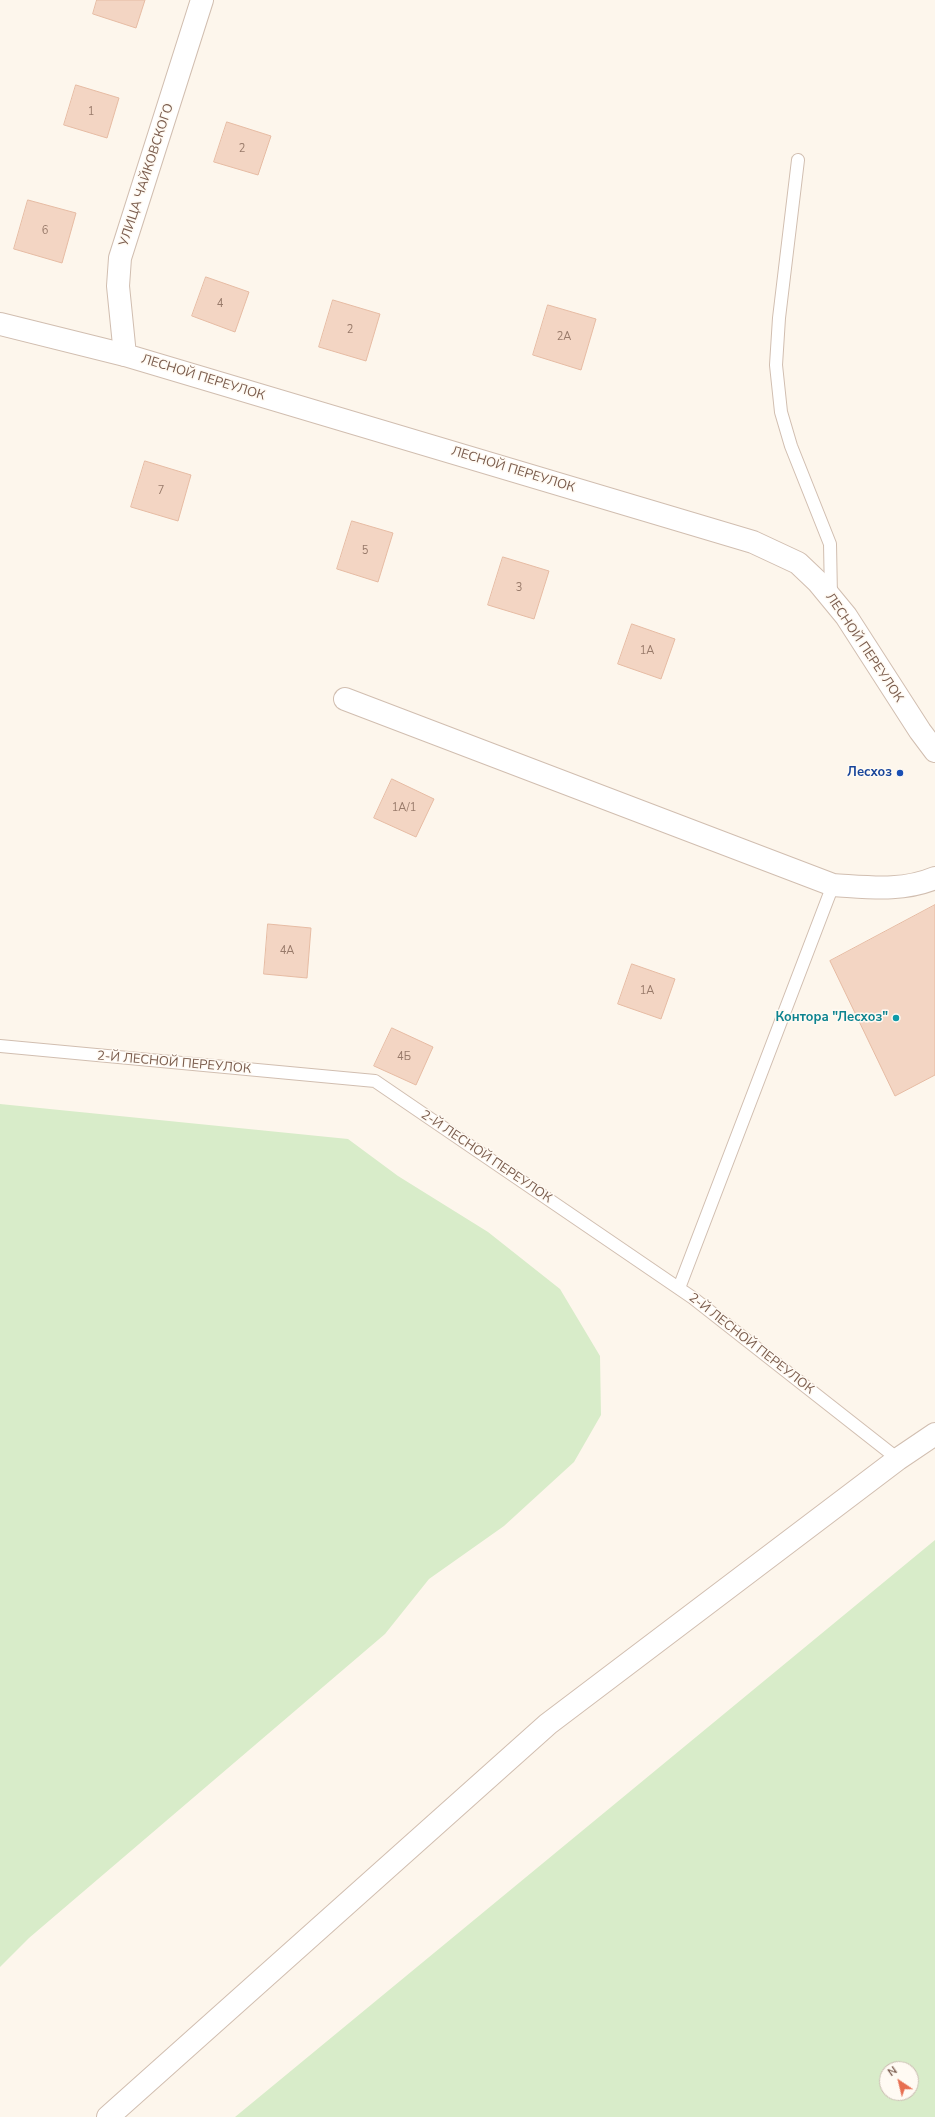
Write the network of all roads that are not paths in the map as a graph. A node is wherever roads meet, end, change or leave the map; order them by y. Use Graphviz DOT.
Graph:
graph roads {
  1 [pos="202,0"];
  2 [pos="798,160"];
  3 [pos="0,324"];
  4 [pos="125,355"];
  5 [pos="831,598"];
  6 [pos="345,699"];
  7 [pos="935,751"];
  8 [pos="935,878"];
  9 [pos="833,885"];
  10 [pos="0,1046"];
  11 [pos="679,1288"];
  12 [pos="935,1434"];
  13 [pos="898,1458"];
  14 [pos="108,2117"];
  1 -- 4 [label="street, УЛИЦА ЧАЙКОВСКОГО"];
  2 -- 5 [label="lane"];
  3 -- 4 [label="street, ЛЕСНОЙ ПЕРЕУЛОК"];
  4 -- 5 [label="street, ЛЕСНОЙ ПЕРЕУЛОК"];
  5 -- 7 [label="street, ЛЕСНОЙ ПЕРЕУЛОК"];
  6 -- 9 [label="street"];
  8 -- 9 [label="street"];
  9 -- 11 [label="lane"];
  10 -- 11 [label="lane, 2-Й ЛЕСНОЙ ПЕРЕУЛОК"];
  11 -- 13 [label="lane, 2-Й ЛЕСНОЙ ПЕРЕУЛОК"];
  12 -- 13 [label="street"];
  13 -- 14 [label="street"];
}
